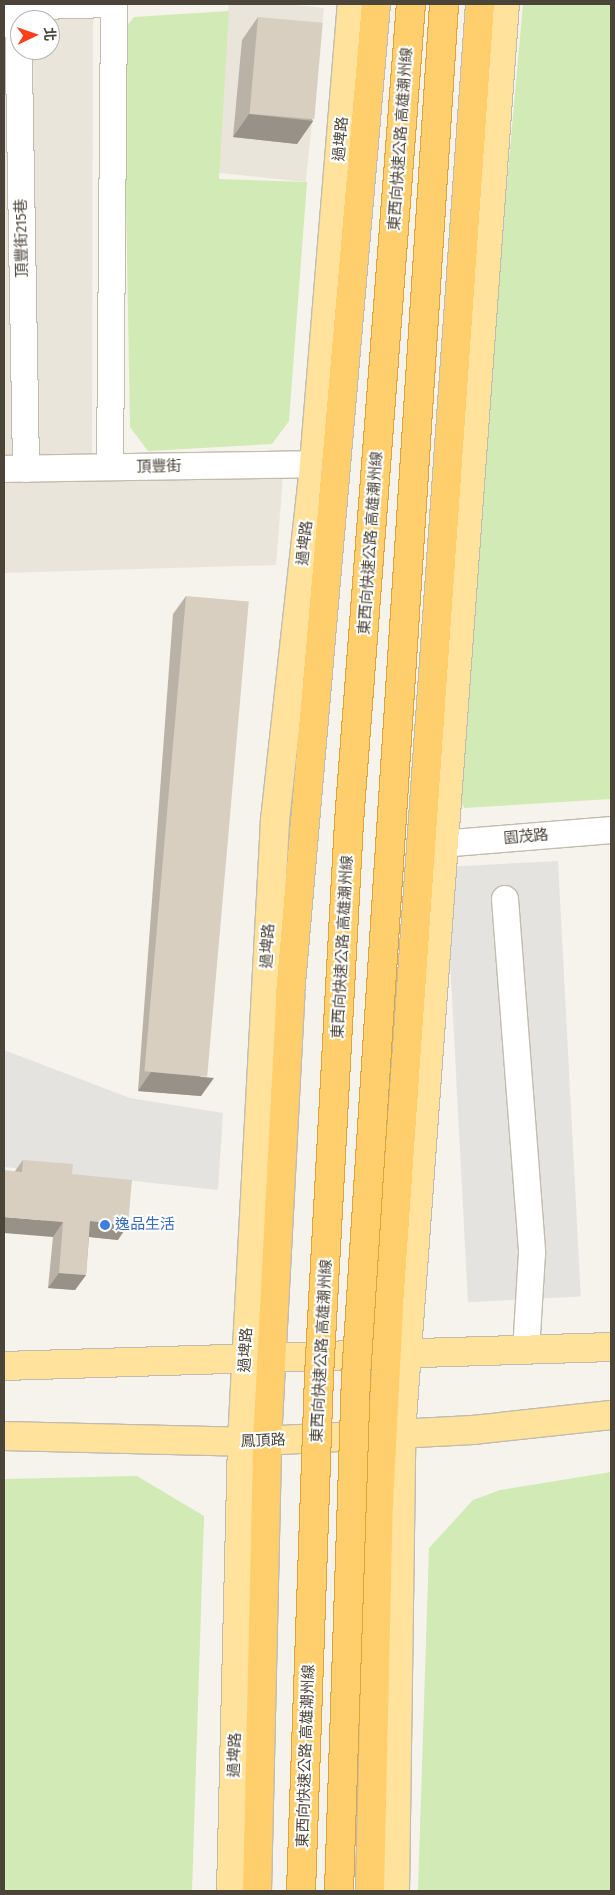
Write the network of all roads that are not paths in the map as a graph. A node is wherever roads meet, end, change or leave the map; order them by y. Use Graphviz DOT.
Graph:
graph roads {
  1 [pos="113,4"];
  2 [pos="352,4"];
  3 [pos="376,4"];
  4 [pos="411,4"];
  5 [pos="444,4"];
  6 [pos="480,4"];
  7 [pos="505,4"];
  8 [pos="11,7"];
  9 [pos="314,464"];
  10 [pos="110,467"];
  11 [pos="15,469"];
  12 [pos="611,830"];
  13 [pos="441,844"];
  14 [pos="506,899"];
  15 [pos="611,1347"];
  16 [pos="526,1350"];
  17 [pos="396,1354"];
  18 [pos="258,1358"];
  19 [pos="4,1366"];
  20 [pos="611,1415"];
  21 [pos="392,1434"];
  22 [pos="4,1436"];
  23 [pos="254,1442"];
  24 [pos="231,1891"];
  25 [pos="257,1891"];
  26 [pos="302,1891"];
  27 [pos="339,1891"];
  28 [pos="370,1891"];
  29 [pos="395,1891"];
  1 -- 8 [label="street"];
  1 -- 10 [label="street"];
  2 -- 9 [label="main road, 過埤路"];
  3 -- 18 [label="highway"];
  4 -- 26 [label="highway, 東西向快速公路 高雄潮州線, bridge"];
  5 -- 27 [label="highway, bridge"];
  6 -- 17 [label="highway"];
  7 -- 13 [label="main road"];
  8 -- 11 [label="street, 頂豐街215巷"];
  9 -- 10 [label="street, 頂豐街"];
  9 -- 18 [label="main road, 過埤路"];
  10 -- 11 [label="street, 頂豐街"];
  12 -- 13 [label="street, 園茂路"];
  13 -- 17 [label="main road"];
  14 -- 16 [label="street"];
  15 -- 16 [label="main road"];
  16 -- 17 [label="main road"];
  17 -- 18 [label="main road"];
  17 -- 21 [label="highway"];
  18 -- 19 [label="main road"];
  18 -- 23 [label="highway"];
  20 -- 21 [label="main road, 鳳頂路"];
  21 -- 23 [label="main road, 鳳頂路"];
  21 -- 28 [label="highway"];
  21 -- 29 [label="main road"];
  22 -- 23 [label="main road, 鳳頂路"];
  23 -- 24 [label="main road, 過埤路"];
  23 -- 25 [label="highway"];
}
